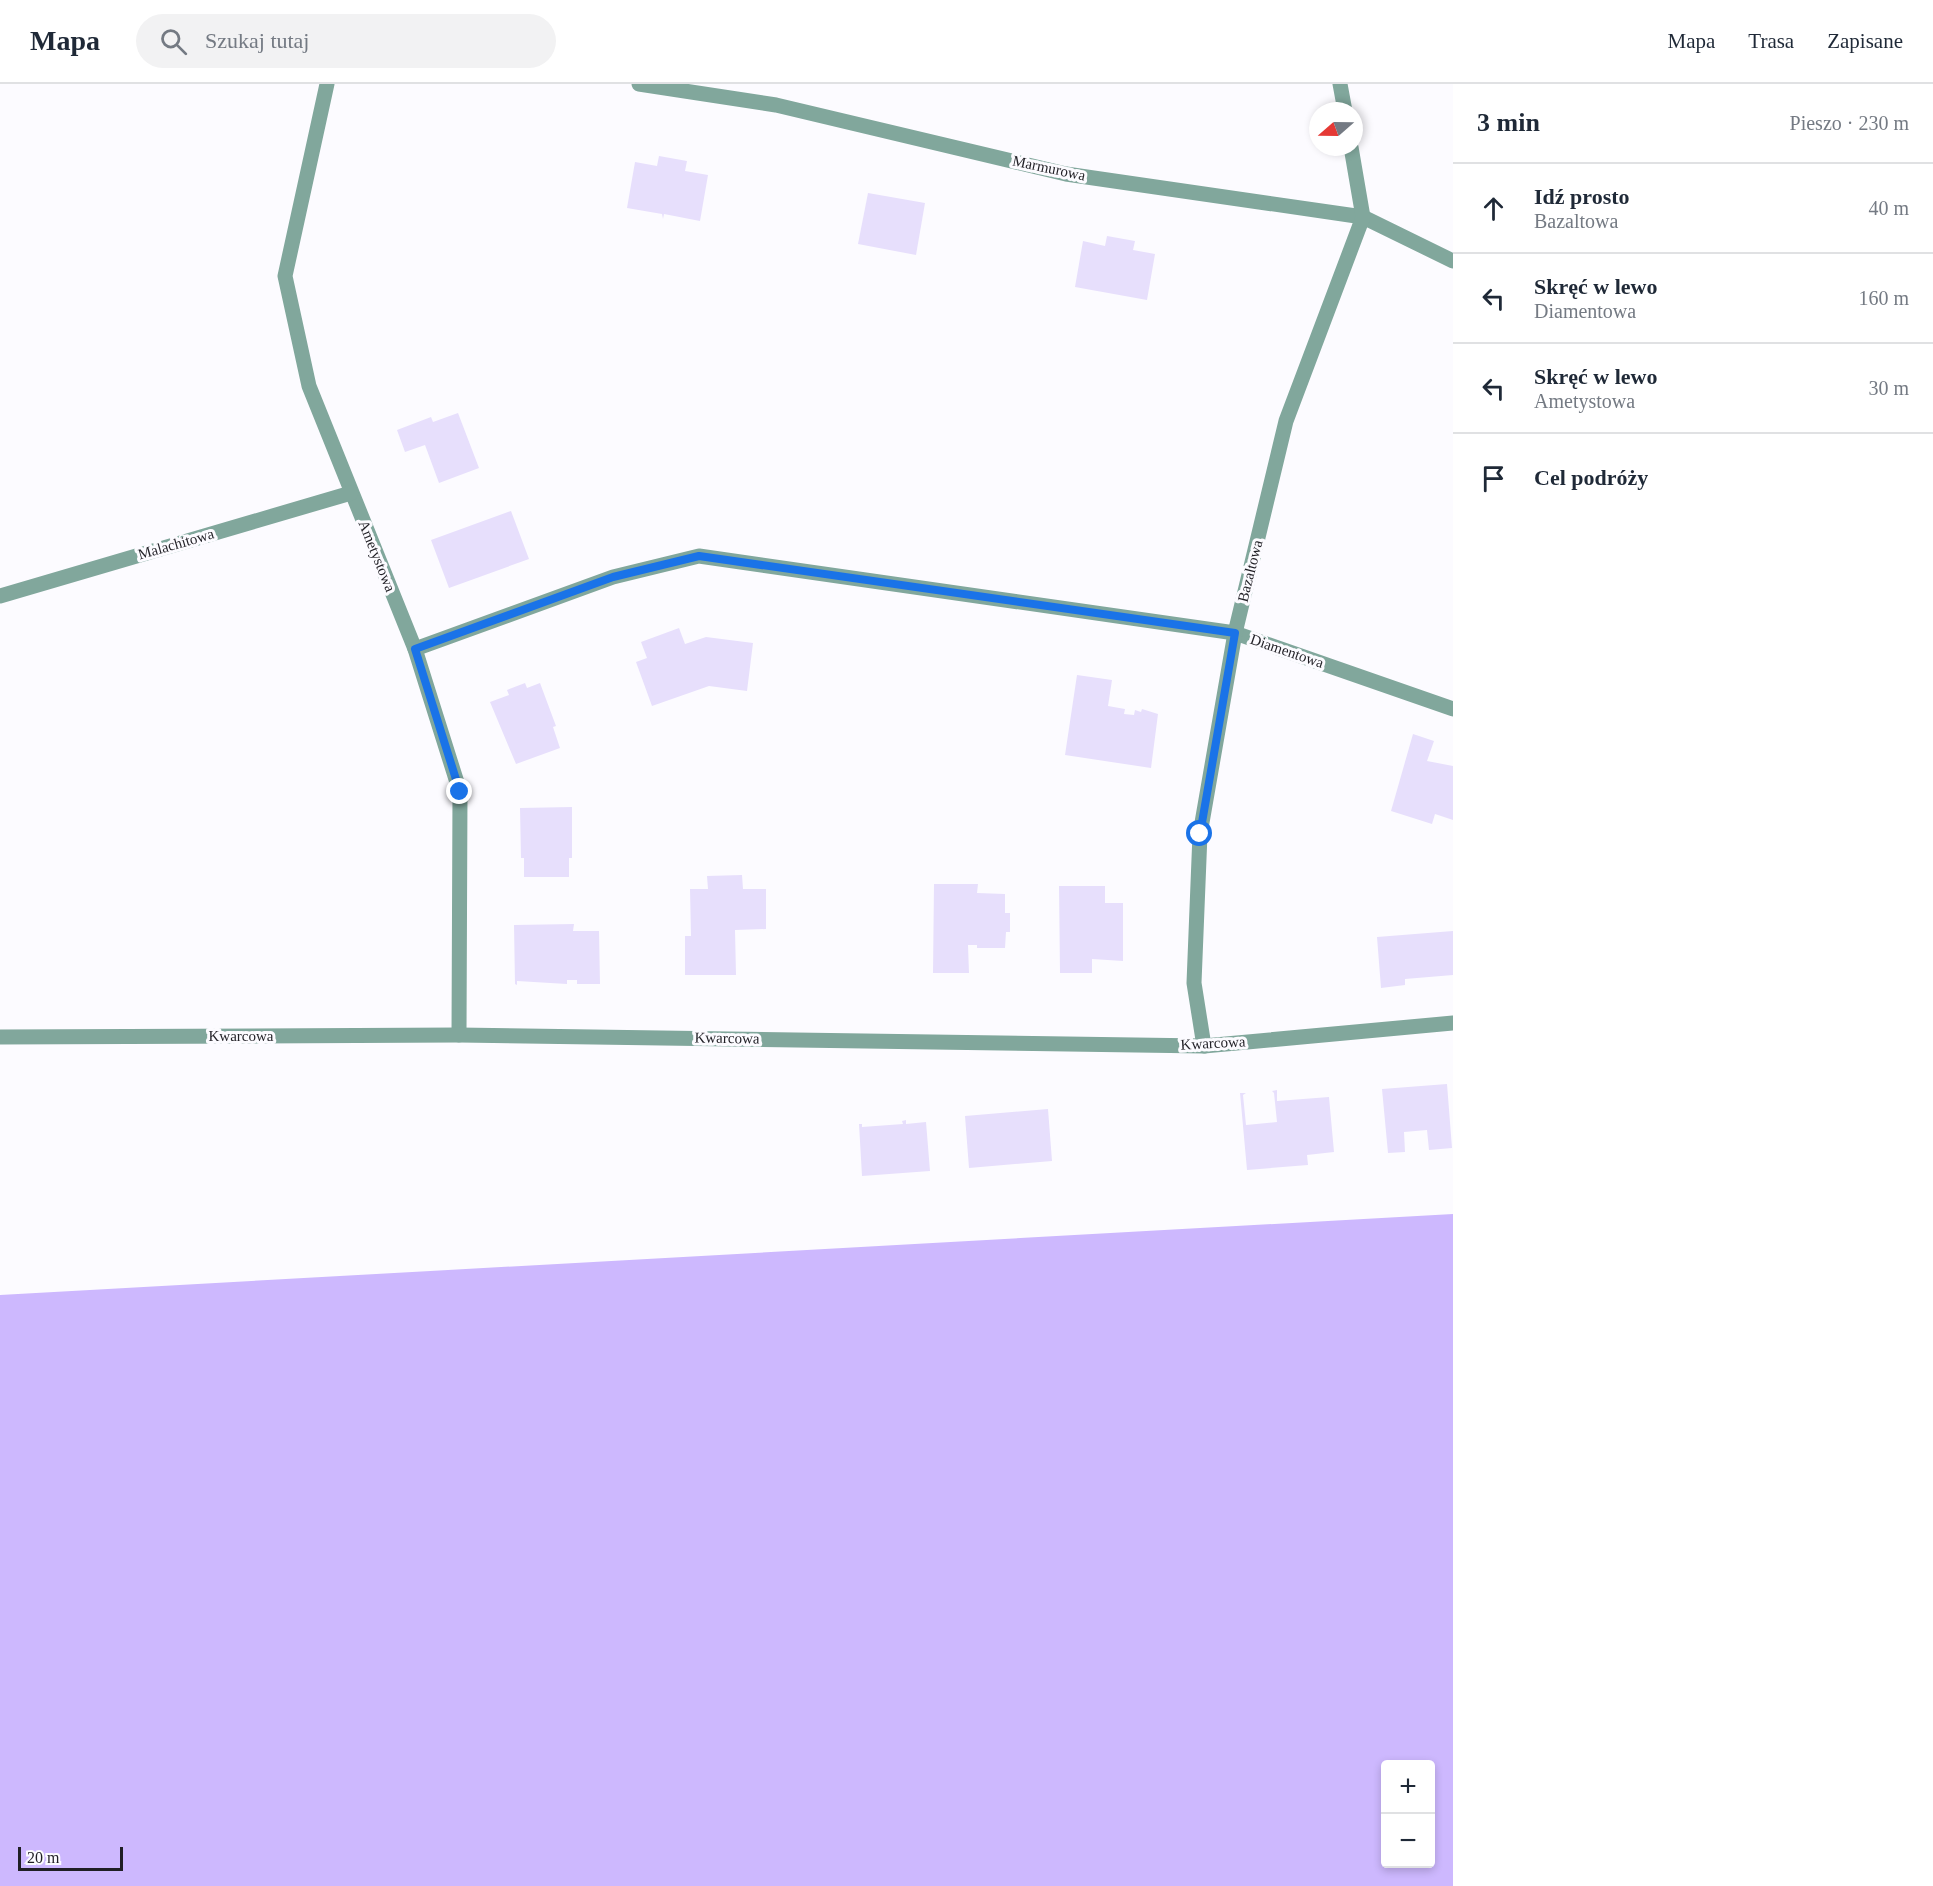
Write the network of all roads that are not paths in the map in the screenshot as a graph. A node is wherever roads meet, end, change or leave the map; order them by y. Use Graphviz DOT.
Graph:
graph roads {
  1 [pos="327,84"];
  2 [pos="639,84"];
  3 [pos="1340,84"];
  4 [pos="1343,102"];
  5 [pos="1353,156"];
  6 [pos="1363,217"];
  7 [pos="1453,261"];
  8 [pos="351,493"];
  9 [pos="0,596"];
  10 [pos="1235,633"];
  11 [pos="415,649"];
  12 [pos="1453,709"];
  13 [pos="1453,1023"];
  14 [pos="459,1035"];
  15 [pos="0,1037"];
  16 [pos="1204,1046"];
  1 -- 8 [label="street, Ametystowa"];
  2 -- 6 [label="street, Marmurowa"];
  3 -- 4 [label="street"];
  5 -- 6 [label="street"];
  6 -- 7 [label="street, Marmurowa"];
  6 -- 10 [label="street, Bazaltowa"];
  8 -- 9 [label="street, Malachitowa"];
  8 -- 11 [label="street, Ametystowa"];
  10 -- 11 [label="street, Diamentowa"];
  10 -- 12 [label="street, Diamentowa"];
  10 -- 16 [label="street, Bazaltowa"];
  11 -- 14 [label="street, Ametystowa"];
  13 -- 16 [label="street, Kwarcowa"];
  14 -- 15 [label="street, Kwarcowa"];
  14 -- 16 [label="street, Kwarcowa"];
}
